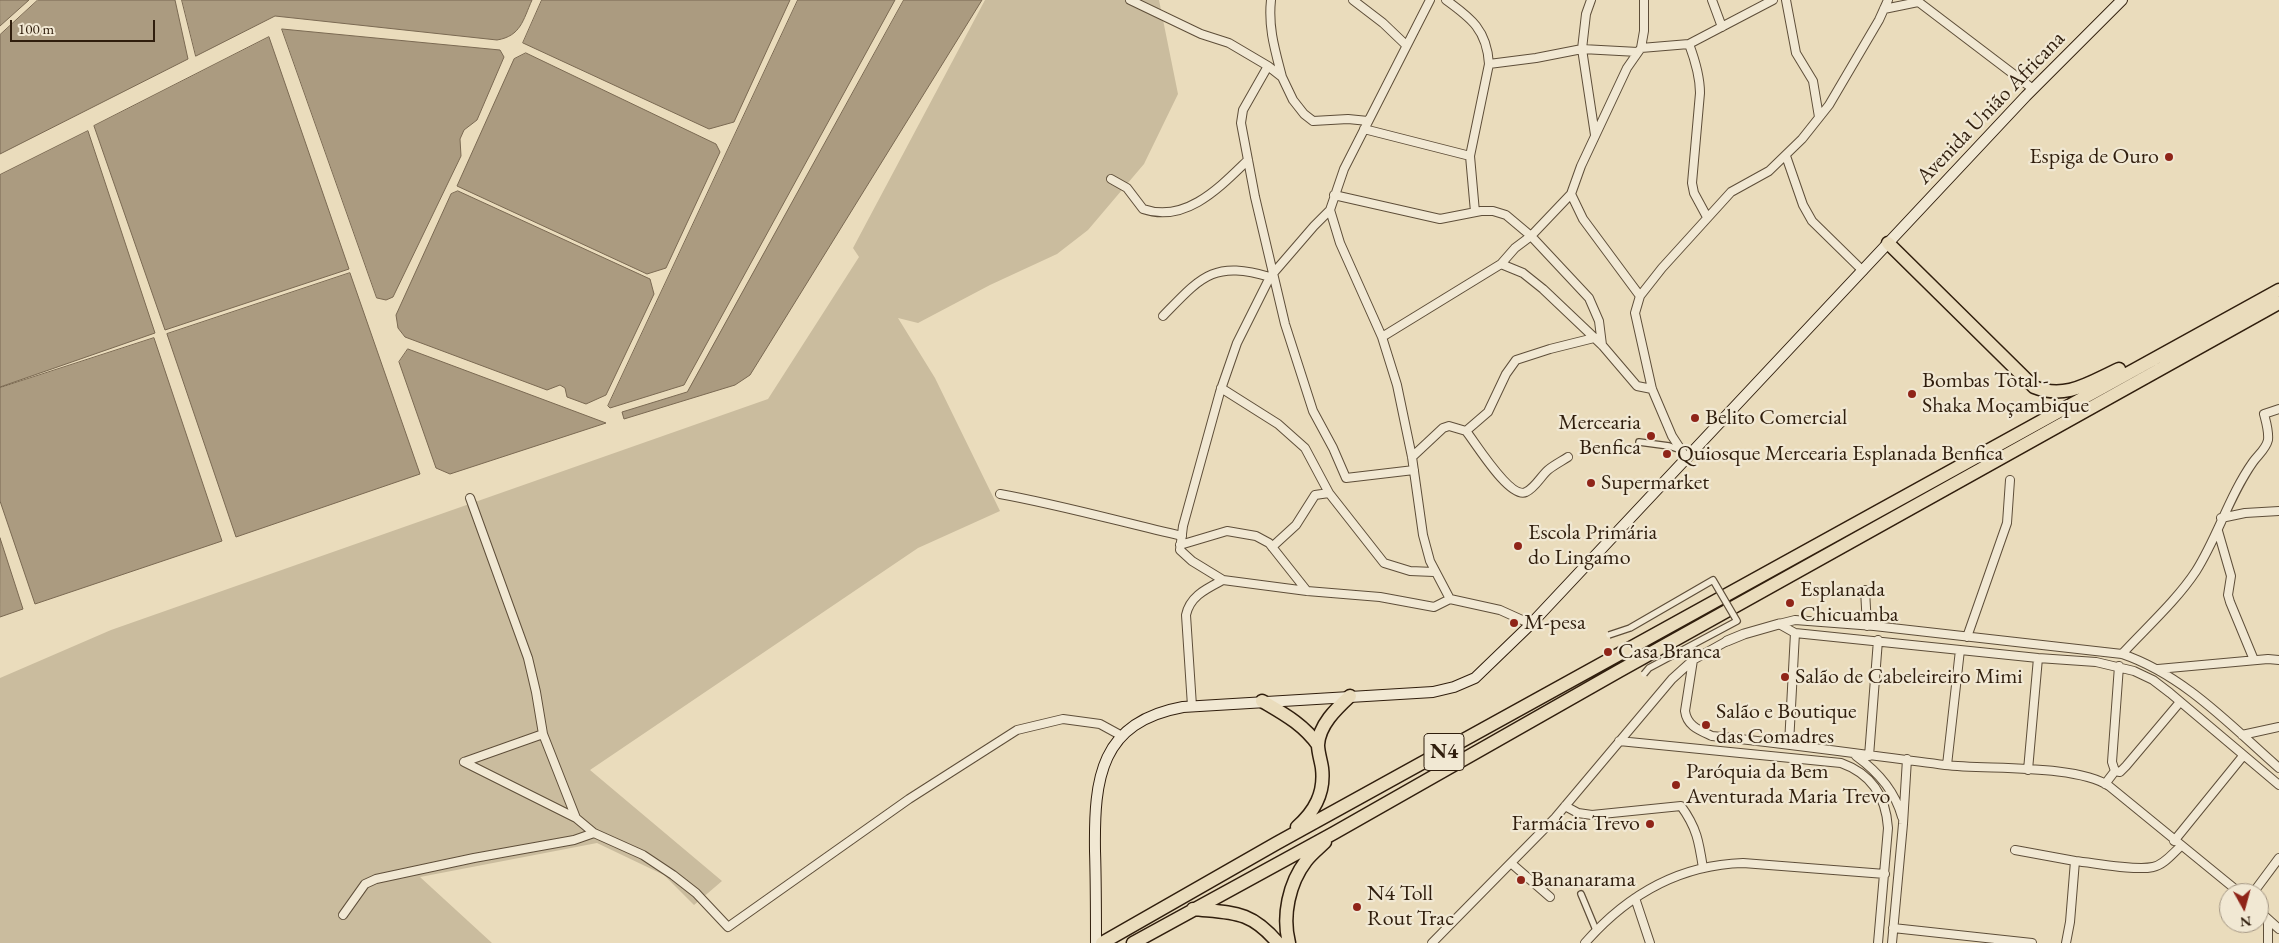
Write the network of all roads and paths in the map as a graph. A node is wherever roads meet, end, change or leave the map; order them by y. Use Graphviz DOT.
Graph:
graph roads {
  1 [pos="1130,0"];
  2 [pos="1271,0"];
  3 [pos="1353,0"];
  4 [pos="1430,0"];
  5 [pos="1446,0"];
  6 [pos="1591,0"];
  7 [pos="1644,0"];
  8 [pos="1712,0"];
  9 [pos="1772,0"];
  10 [pos="1786,0"];
  11 [pos="1888,0"];
  12 [pos="2122,0"];
  13 [pos="1917,1"];
  14 [pos="1884,9"];
  15 [pos="1722,27"];
  16 [pos="1689,44"];
  17 [pos="1406,45"];
  18 [pos="1582,49"];
  19 [pos="1639,50"];
  20 [pos="1489,64"];
  21 [pos="1268,66"];
  22 [pos="1282,77"];
  23 [pos="2033,89"];
  24 [pos="1818,117"];
  25 [pos="1366,125"];
  26 [pos="1596,135"];
  27 [pos="1470,156"];
  28 [pos="1786,156"];
  29 [pos="1248,160"];
  30 [pos="1111,179"];
  31 [pos="1571,194"];
  32 [pos="1334,195"];
  33 [pos="1330,210"];
  34 [pos="1475,212"];
  35 [pos="1707,217"];
  36 [pos="1531,236"];
  37 [pos="1888,243"];
  38 [pos="1501,264"];
  39 [pos="1863,271"];
  40 [pos="1272,276"];
  41 [pos="2279,290"];
  42 [pos="1640,296"];
  43 [pos="2279,303"];
  44 [pos="1163,316"];
  45 [pos="2232,316"];
  46 [pos="1382,338"];
  47 [pos="1594,338"];
  48 [pos="1602,345"];
  49 [pos="1221,388"];
  50 [pos="1652,389"];
  51 [pos="2279,409"];
  52 [pos="1466,431"];
  53 [pos="1639,442"];
  54 [pos="1684,454"];
  55 [pos="1568,457"];
  56 [pos="1412,458"];
  57 [pos="1414,470"];
  58 [pos="2010,480"];
  59 [pos="1329,493"];
  60 [pos="1000,494"];
  61 [pos="470,498"];
  62 [pos="2279,511"];
  63 [pos="2221,518"];
  64 [pos="2218,531"];
  65 [pos="1182,536"];
  66 [pos="1180,545"];
  67 [pos="1272,547"];
  68 [pos="1434,572"];
  69 [pos="1223,580"];
  70 [pos="1865,590"];
  71 [pos="1307,591"];
  72 [pos="1450,599"];
  73 [pos="1530,624"];
  74 [pos="1778,624"];
  75 [pos="1867,626"];
  76 [pos="1795,633"];
  77 [pos="1609,635"];
  78 [pos="1967,637"];
  79 [pos="1878,640"];
  80 [pos="1727,641"];
  81 [pos="1960,650"];
  82 [pos="2122,654"];
  83 [pos="2038,658"];
  84 [pos="1693,660"];
  85 [pos="2254,660"];
  86 [pos="2279,660"];
  87 [pos="2119,666"];
  88 [pos="2158,669"];
  89 [pos="1644,674"];
  90 [pos="1350,696"];
  91 [pos="1262,701"];
  92 [pos="2180,702"];
  93 [pos="1192,706"];
  94 [pos="2279,727"];
  95 [pos="543,734"];
  96 [pos="2242,735"];
  97 [pos="1122,736"];
  98 [pos="1619,741"];
  99 [pos="1790,744"];
  100 [pos="1318,745"];
  101 [pos="1854,754"];
  102 [pos="1869,756"];
  103 [pos="2244,756"];
  104 [pos="1907,759"];
  105 [pos="1947,765"];
  106 [pos="2279,768"];
  107 [pos="2028,770"];
  108 [pos="2114,771"];
  109 [pos="2105,784"];
  110 [pos="2279,785"];
  111 [pos="1565,806"];
  112 [pos="576,818"];
  113 [pos="1903,824"];
  114 [pos="594,832"];
  115 [pos="1334,833"];
  116 [pos="1277,844"];
  117 [pos="2177,844"];
  118 [pos="2016,850"];
  119 [pos="2279,858"];
  120 [pos="2075,861"];
  121 [pos="1512,864"];
  122 [pos="1703,868"];
  123 [pos="1885,874"];
  124 [pos="2227,883"];
  125 [pos="2260,883"];
  126 [pos="1580,894"];
  127 [pos="1550,897"];
  128 [pos="1635,898"];
  129 [pos="1193,910"];
  130 [pos="343,915"];
  131 [pos="2269,921"];
  132 [pos="1893,928"];
  133 [pos="2279,929"];
  134 [pos="1596,930"];
  135 [pos="1096,943"];
  136 [pos="1102,943"];
  137 [pos="1133,943"];
  138 [pos="1278,943"];
  139 [pos="1289,943"];
  140 [pos="1432,943"];
  141 [pos="1584,943"];
  142 [pos="1650,943"];
  143 [pos="1878,943"];
  144 [pos="1892,943"];
  145 [pos="2032,943"];
  146 [pos="2066,943"];
  1 -- 21 [label="street"];
  2 -- 22 [label="street"];
  3 -- 17 [label="street"];
  4 -- 17 [label="street"];
  5 -- 20 [label="street"];
  6 -- 18 [label="street"];
  7 -- 19 [label="street"];
  8 -- 15 [label="street"];
  9 -- 15 [label="street"];
  10 -- 24 [label="street"];
  11 -- 14 [label="street"];
  12 -- 23 [label="main road, Avenida União Africana"];
  13 -- 14 [label="street"];
  13 -- 23 [label="street"];
  14 -- 24 [label="street"];
  15 -- 16 [label="street"];
  16 -- 19 [label="street"];
  16 -- 35 [label="street"];
  17 -- 25 [label="street"];
  18 -- 19 [label="street"];
  18 -- 20 [label="street"];
  18 -- 26 [label="street"];
  19 -- 26 [label="street"];
  20 -- 27 [label="street"];
  21 -- 22 [label="street"];
  21 -- 29 [label="street"];
  22 -- 25 [label="street"];
  23 -- 37 [label="main road, Avenida União Africana"];
  24 -- 28 [label="street"];
  25 -- 27 [label="street"];
  25 -- 32 [label="street"];
  26 -- 31 [label="street"];
  27 -- 34 [label="street"];
  28 -- 35 [label="street"];
  28 -- 39 [label="street"];
  29 -- 30 [label="street"];
  29 -- 40 [label="street"];
  31 -- 36 [label="street"];
  31 -- 42 [label="street"];
  32 -- 33 [label="street"];
  32 -- 34 [label="street"];
  33 -- 40 [label="street"];
  33 -- 46 [label="street"];
  34 -- 36 [label="street"];
  35 -- 42 [label="street"];
  36 -- 38 [label="street"];
  36 -- 48 [label="street"];
  37 -- 39 [label="main road, Avenida União Africana"];
  37 -- 45 [label="highway"];
  38 -- 46 [label="street"];
  38 -- 47 [label="street"];
  39 -- 54 [label="main road, Avenida União Africana"];
  40 -- 44 [label="street"];
  40 -- 49 [label="street"];
  40 -- 57 [label="street"];
  41 -- 45 [label="highway, N4"];
  42 -- 50 [label="street"];
  43 -- 115 [label="highway, N4"];
  45 -- 116 [label="highway, N4"];
  46 -- 56 [label="street"];
  47 -- 48 [label="street"];
  47 -- 52 [label="street"];
  48 -- 50 [label="street"];
  49 -- 59 [label="street"];
  49 -- 65 [label="street"];
  50 -- 54 [label="street"];
  51 -- 63 [label="street"];
  52 -- 55 [label="street"];
  52 -- 56 [label="street"];
  53 -- 54 [label="street"];
  54 -- 73 [label="main road, Avenida União Africana"];
  56 -- 57 [label="street"];
  57 -- 68 [label="street"];
  58 -- 78 [label="street"];
  59 -- 67 [label="street"];
  59 -- 68 [label="street"];
  60 -- 65 [label="street"];
  61 -- 95 [label="street"];
  62 -- 63 [label="street"];
  63 -- 64 [label="street"];
  64 -- 82 [label="street"];
  64 -- 85 [label="street"];
  65 -- 66 [label="street"];
  66 -- 67 [label="street"];
  66 -- 69 [label="street"];
  67 -- 71 [label="street"];
  68 -- 72 [label="street"];
  69 -- 71 [label="street"];
  69 -- 93 [label="street"];
  70 -- 75 [label="street"];
  71 -- 72 [label="street"];
  72 -- 73 [label="street"];
  73 -- 90 [label="main road, Avenida União Africana"];
  74 -- 75 [label="street"];
  74 -- 76 [label="street"];
  74 -- 80 [label="street"];
  75 -- 78 [label="street"];
  76 -- 79 [label="street"];
  76 -- 99 [label="street"];
  77 -- 89 [label="street, bridge"];
  78 -- 82 [label="street"];
  79 -- 81 [label="street"];
  79 -- 102 [label="street"];
  80 -- 84 [label="street"];
  81 -- 83 [label="street"];
  81 -- 105 [label="street"];
  82 -- 88 [label="street"];
  83 -- 87 [label="street"];
  83 -- 107 [label="street"];
  84 -- 98 [label="street"];
  84 -- 99 [label="street"];
  85 -- 86 [label="street"];
  85 -- 88 [label="street"];
  87 -- 92 [label="street"];
  87 -- 108 [label="street"];
  88 -- 96 [label="street"];
  90 -- 91 [label="main road, Avenida União Africana"];
  90 -- 100 [label="highway"];
  91 -- 93 [label="main road, Avenida União Africana"];
  91 -- 100 [label="highway"];
  92 -- 103 [label="street"];
  92 -- 108 [label="street"];
  93 -- 97 [label="main road, Avenida União Africana"];
  94 -- 96 [label="street"];
  95 -- 112 [label="street"];
  95 -- 112 [label="street"];
  96 -- 106 [label="street"];
  97 -- 114 [label="street"];
  97 -- 135 [label="main road, Avenida União Africana"];
  98 -- 111 [label="street"];
  98 -- 123 [label="street"];
  99 -- 101 [label="street"];
  100 -- 116 [label="highway"];
  101 -- 102 [label="street"];
  101 -- 113 [label="street"];
  102 -- 104 [label="street"];
  103 -- 110 [label="street"];
  103 -- 117 [label="street"];
  104 -- 105 [label="street"];
  104 -- 113 [label="street"];
  105 -- 107 [label="street"];
  107 -- 109 [label="street"];
  108 -- 109 [label="street"];
  109 -- 117 [label="street"];
  111 -- 121 [label="street"];
  111 -- 122 [label="street"];
  112 -- 114 [label="street"];
  113 -- 132 [label="street"];
  114 -- 130 [label="street"];
  115 -- 129 [label="highway, N4"];
  115 -- 139 [label="highway"];
  116 -- 136 [label="highway, N4"];
  117 -- 120 [label="street"];
  117 -- 124 [label="street"];
  118 -- 120 [label="street"];
  119 -- 125 [label="street"];
  120 -- 146 [label="street"];
  121 -- 127 [label="street"];
  121 -- 140 [label="street"];
  122 -- 123 [label="street"];
  122 -- 128 [label="street"];
  123 -- 143 [label="street"];
  126 -- 134 [label="street"];
  128 -- 134 [label="street"];
  128 -- 142 [label="street"];
  129 -- 137 [label="highway, N4"];
  129 -- 138 [label="highway"];
  131 -- 133 [label="street"];
  132 -- 144 [label="street"];
  132 -- 145 [label="street"];
  134 -- 141 [label="street"];
}
